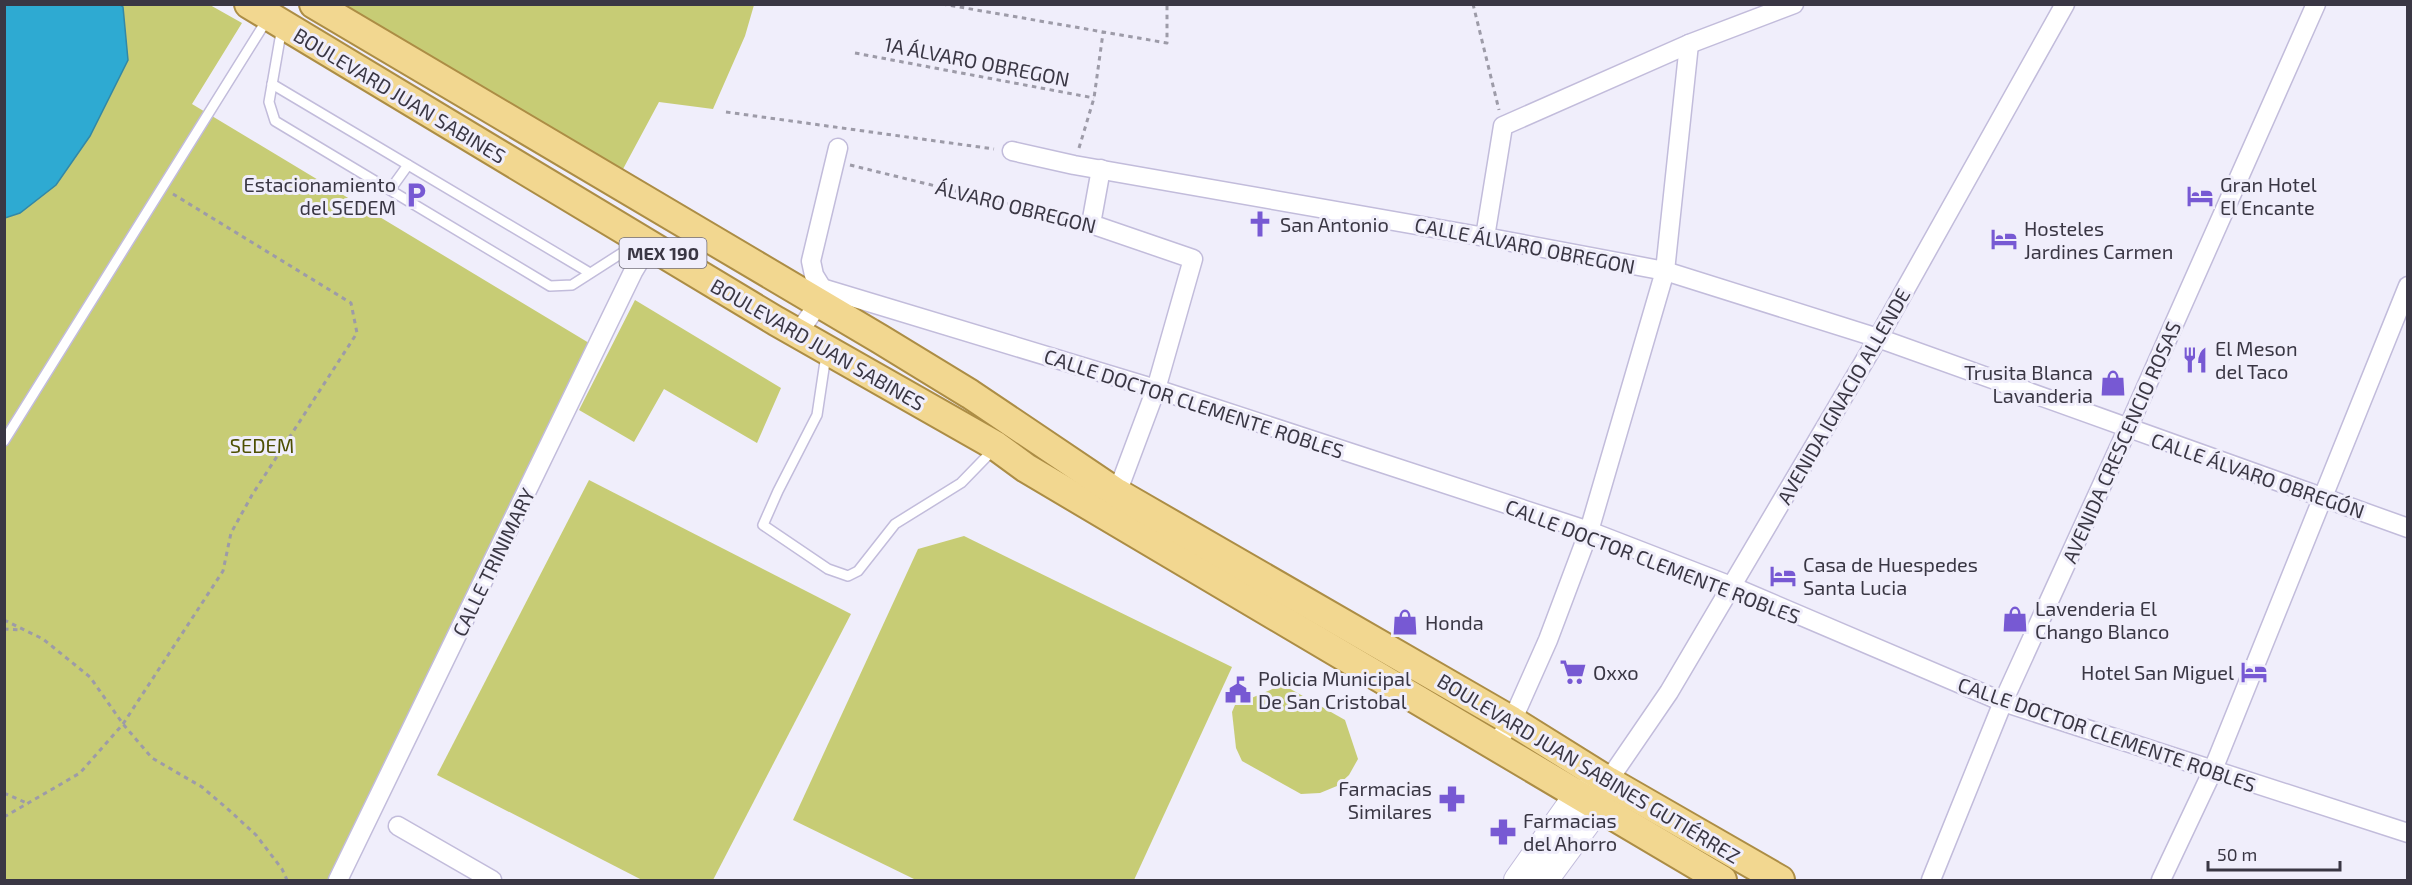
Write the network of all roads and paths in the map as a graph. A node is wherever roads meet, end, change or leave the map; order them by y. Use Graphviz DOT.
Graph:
graph roads {
  1 [pos="314,4"];
  2 [pos="942,4"];
  3 [pos="1167,4"];
  4 [pos="1473,4"];
  5 [pos="1794,4"];
  6 [pos="2065,4"];
  7 [pos="2316,4"];
  8 [pos="267,15"];
  9 [pos="1103,33"];
  10 [pos="1689,45"];
  11 [pos="855,53"];
  12 [pos="272,84"];
  13 [pos="1094,98"];
  14 [pos="726,112"];
  15 [pos="1503,126"];
  16 [pos="1012,151"];
  17 [pos="837,155"];
  18 [pos="408,165"];
  19 [pos="1074,165"];
  20 [pos="1101,169"];
  21 [pos="162,188"];
  22 [pos="390,190"];
  23 [pos="1091,224"];
  24 [pos="1485,237"];
  25 [pos="642,241"];
  26 [pos="1665,272"];
  27 [pos="591,273"];
  28 [pos="2408,286"];
  29 [pos="821,295"];
  30 [pos="798,333"];
  31 [pos="1878,338"];
  32 [pos="826,350"];
  33 [pos="1156,389"];
  34 [pos="2127,430"];
  35 [pos="4,441"];
  36 [pos="996,446"];
  37 [pos="1118,493"];
  38 [pos="2321,497"];
  39 [pos="1078,498"];
  40 [pos="2408,528"];
  41 [pos="1589,531"];
  42 [pos="1731,586"];
  43 [pos="4,620"];
  44 [pos="4,629"];
  45 [pos="24,630"];
  46 [pos="2003,702"];
  47 [pos="1512,721"];
  48 [pos="123,724"];
  49 [pos="1495,745"];
  50 [pos="2212,772"];
  51 [pos="1608,780"];
  52 [pos="4,793"];
  53 [pos="1588,802"];
  54 [pos="29,804"];
  55 [pos="4,817"];
  56 [pos="398,826"];
  57 [pos="2408,833"];
  58 [pos="287,880"];
  59 [pos="338,880"];
  60 [pos="492,880"];
  61 [pos="1517,880"];
  62 [pos="1545,880"];
  63 [pos="1722,880"];
  64 [pos="1780,880"];
  65 [pos="1931,880"];
  66 [pos="2161,880"];
  1 -- 29 [label="main road, BOULEVARD JUAN SABINES / MEX 190"];
  2 -- 9 [label="path"];
  3 -- 9 [label="path"];
  4 -- 15 [label="path"];
  5 -- 10 [label="street"];
  6 -- 31 [label="street, AVENIDA IGNACIO ALLENDE"];
  7 -- 34 [label="street, AVENIDA CRESCENCIO ROSAS"];
  8 -- 12 [label="lane"];
  8 -- 21 [label="lane"];
  8 -- 25 [label="main road, BOULEVARD JUAN SABINES / MEX 190"];
  9 -- 13 [label="path"];
  10 -- 15 [label="street"];
  10 -- 26 [label="street"];
  11 -- 13 [label="path, 1A ÁLVARO OBREGON"];
  12 -- 18 [label="lane"];
  12 -- 22 [label="lane"];
  13 -- 19 [label="path"];
  14 -- 16 [label="path"];
  15 -- 24 [label="street"];
  16 -- 19 [label="street, CALLE ÁLVARO OBREGON"];
  17 -- 23 [label="path, ÁLVARO OBREGON"];
  17 -- 29 [label="street"];
  18 -- 22 [label="lane"];
  18 -- 27 [label="lane"];
  19 -- 20 [label="street, CALLE ÁLVARO OBREGON"];
  20 -- 23 [label="street"];
  20 -- 24 [label="street, CALLE ÁLVARO OBREGON"];
  21 -- 35 [label="lane"];
  21 -- 48 [label="path"];
  22 -- 27 [label="lane"];
  23 -- 33 [label="street, ÁLVARO OBREGON"];
  24 -- 26 [label="street, CALLE ÁLVARO OBREGON"];
  25 -- 27 [label="lane"];
  25 -- 30 [label="main road, BOULEVARD JUAN SABINES / MEX 190"];
  25 -- 59 [label="street, CALLE TRINIMARY"];
  26 -- 31 [label="street, CALLE ÁLVARO OBREGÓN"];
  26 -- 41 [label="street"];
  28 -- 38 [label="street"];
  29 -- 30 [label="street"];
  29 -- 33 [label="street, CALLE DOCTOR CLEMENTE ROBLES"];
  29 -- 37 [label="main road, BOULEVARD JUAN SABINES / MEX 190"];
  30 -- 32 [label="main road, BOULEVARD JUAN SABINES / MEX 190"];
  31 -- 34 [label="street, CALLE ÁLVARO OBREGÓN"];
  31 -- 42 [label="street, AVENIDA IGNACIO ALLENDE"];
  32 -- 36 [label="main road, BOULEVARD JUAN SABINES / MEX 190"];
  32 -- 36 [label="lane"];
  33 -- 37 [label="street"];
  33 -- 41 [label="street, CALLE DOCTOR CLEMENTE ROBLES"];
  34 -- 38 [label="street, CALLE ÁLVARO OBREGÓN"];
  34 -- 46 [label="street, AVENIDA CRESCENCIO ROSAS"];
  36 -- 39 [label="main road, BOULEVARD JUAN SABINES / MEX 190"];
  37 -- 47 [label="main road, BOULEVARD JUAN SABINES GUTIÉRREZ / MEX 190"];
  38 -- 40 [label="street, CALLE ÁLVARO OBREGÓN"];
  38 -- 50 [label="street"];
  39 -- 49 [label="main road, BOULEVARD JUAN SABINES GUTIÉRREZ / MEX 190"];
  41 -- 42 [label="street, CALLE DOCTOR CLEMENTE ROBLES"];
  41 -- 47 [label="street"];
  42 -- 46 [label="street, CALLE DOCTOR CLEMENTE ROBLES"];
  42 -- 51 [label="street, AVENIDA IGNACIO ALLENDE"];
  43 -- 45 [label="path"];
  44 -- 45 [label="path"];
  45 -- 48 [label="path"];
  46 -- 50 [label="street, CALLE DOCTOR CLEMENTE ROBLES"];
  46 -- 65 [label="street, AVENIDA CRESCENCIO ROSAS"];
  47 -- 49 [label="street"];
  47 -- 51 [label="main road, BOULEVARD JUAN SABINES GUTIÉRREZ / MEX 190"];
  48 -- 54 [label="path"];
  48 -- 58 [label="path"];
  49 -- 53 [label="main road, BOULEVARD JUAN SABINES GUTIÉRREZ / MEX 190"];
  50 -- 57 [label="street, CALLE DOCTOR CLEMENTE ROBLES"];
  50 -- 66 [label="street"];
  51 -- 53 [label="main road"];
  51 -- 64 [label="main road, BOULEVARD JUAN SABINES GUTIÉRREZ / MEX 190"];
  52 -- 54 [label="path"];
  53 -- 61 [label="main road"];
  53 -- 62 [label="main road"];
  53 -- 63 [label="main road, BOULEVARD JUAN SABINES GUTIÉRREZ / MEX 190"];
  54 -- 55 [label="path"];
  56 -- 60 [label="street"];
}
